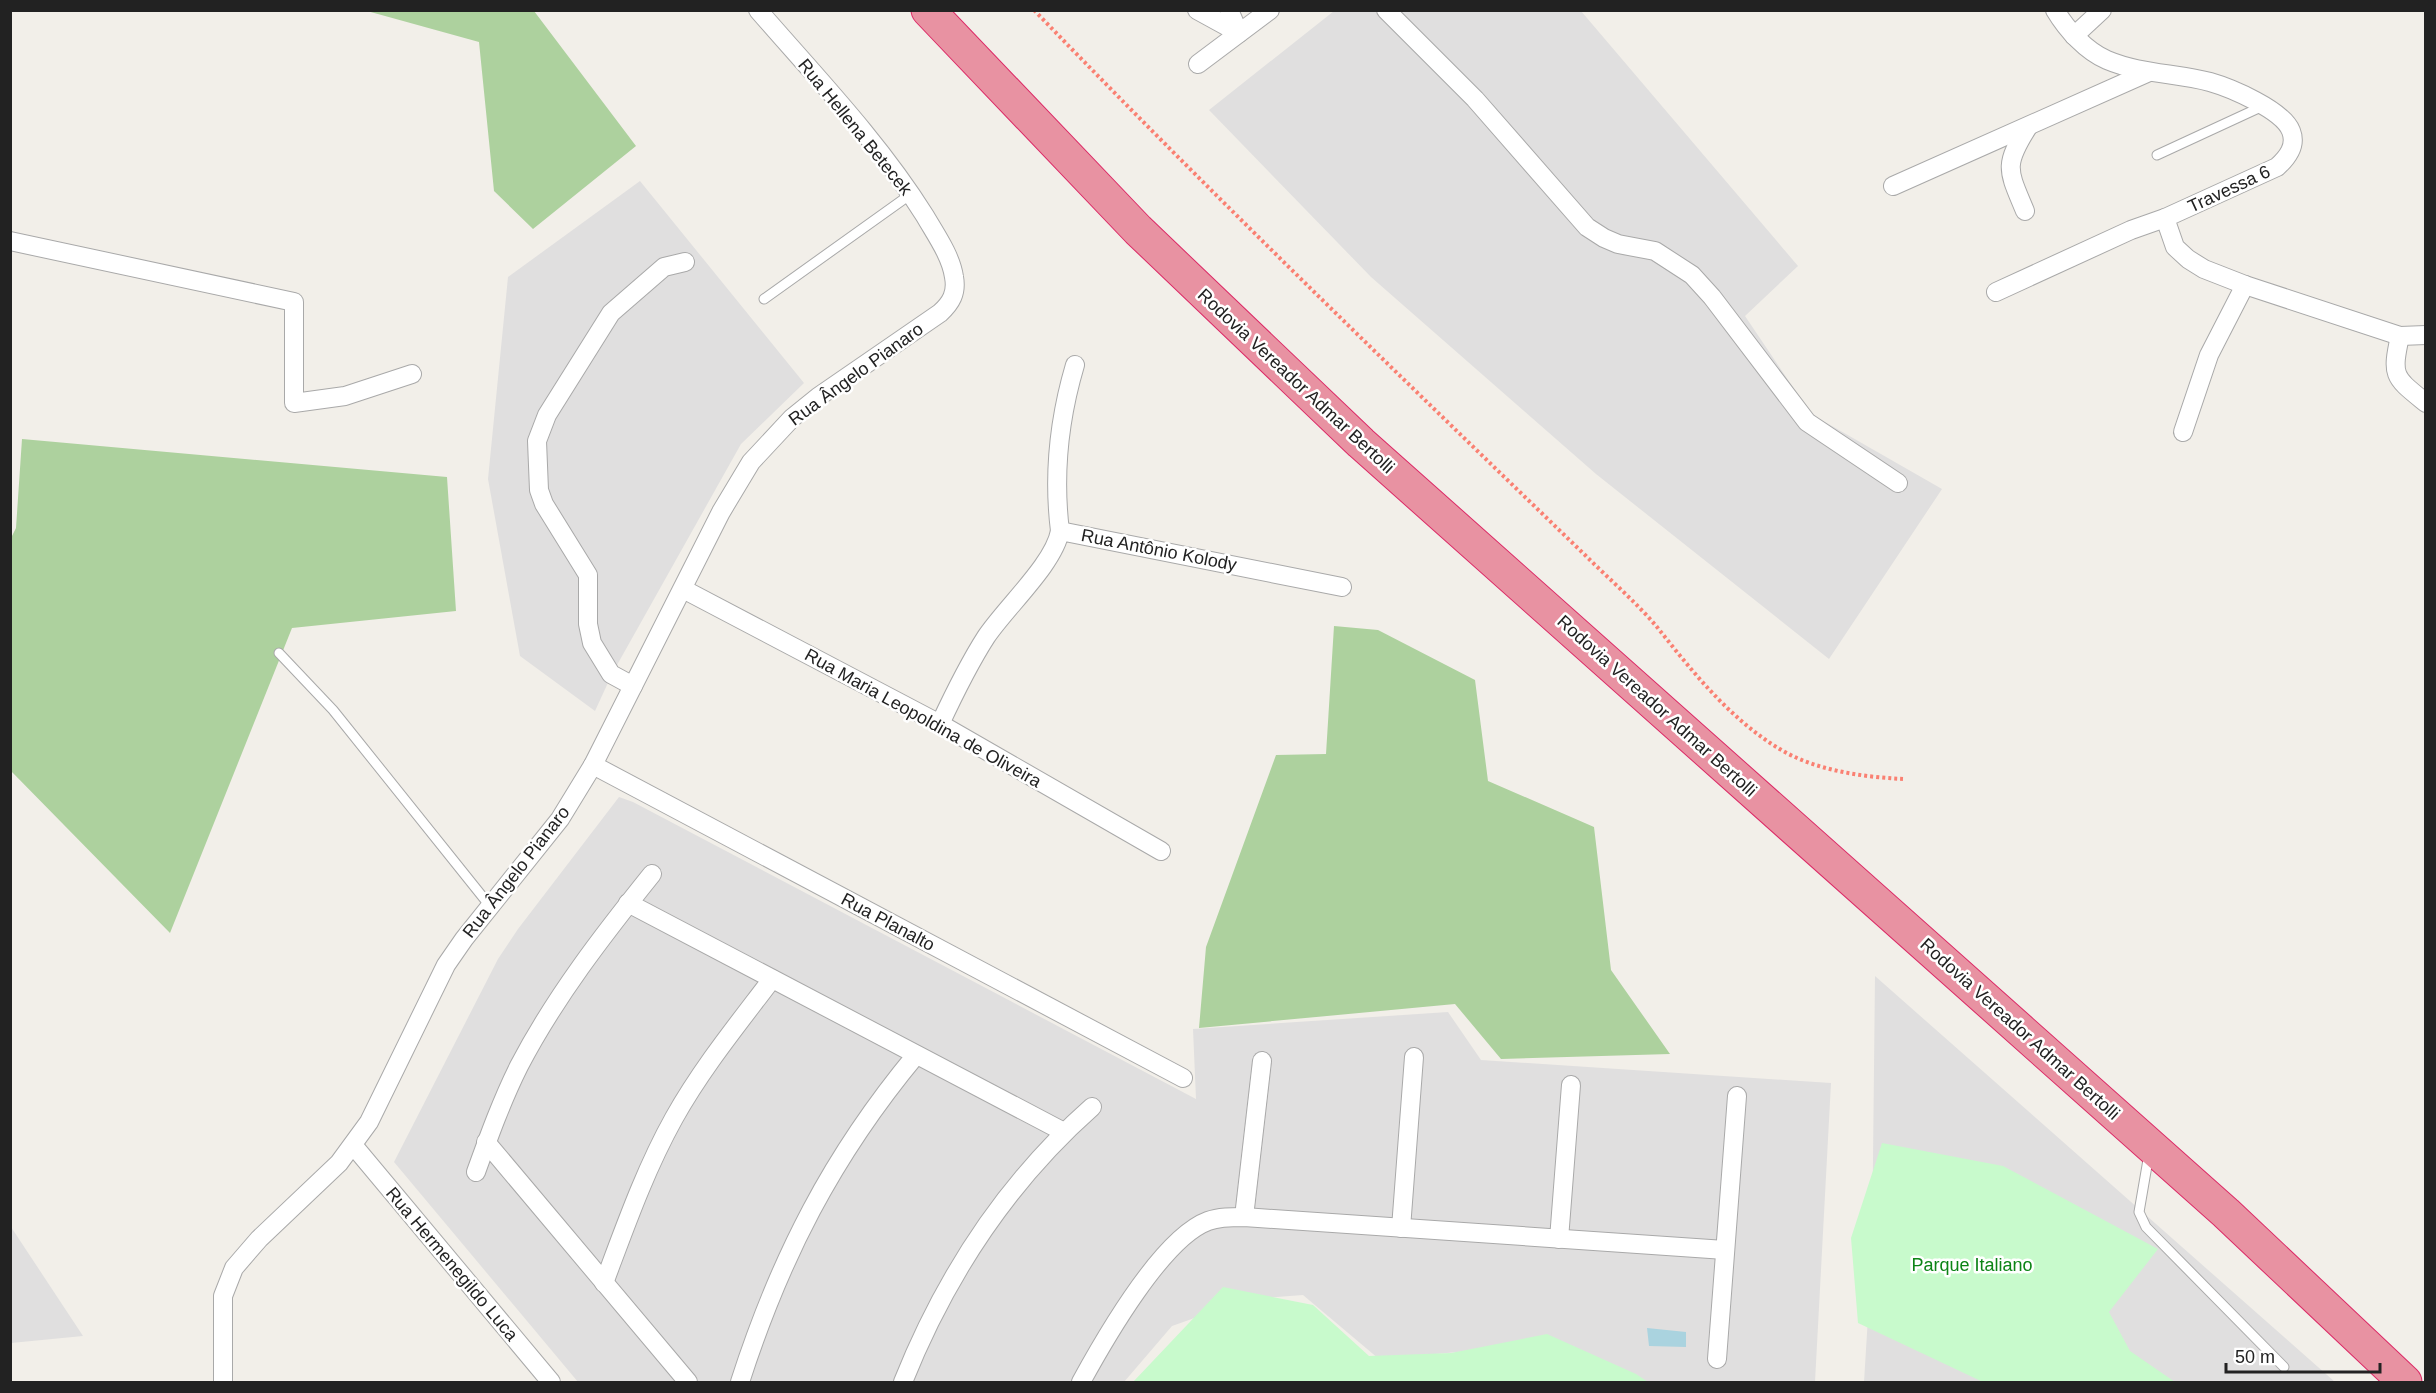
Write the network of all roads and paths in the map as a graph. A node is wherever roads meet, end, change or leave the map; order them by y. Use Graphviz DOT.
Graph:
graph roads {
  1 [pos="758,10"];
  2 [pos="928,10"];
  3 [pos="1034,10"];
  4 [pos="1197,10"];
  5 [pos="1229,10"];
  6 [pos="1270,10"];
  7 [pos="1386,10"];
  8 [pos="2055,10"];
  9 [pos="2102,10"];
  10 [pos="1239,33"];
  11 [pos="2074,36"];
  12 [pos="1198,64"];
  13 [pos="2149,72"];
  14 [pos="2263,106"];
  15 [pos="2028,128"];
  16 [pos="2157,155"];
  17 [pos="1893,186"];
  18 [pos="911,194"];
  19 [pos="2025,211"];
  20 [pos="2165,218"];
  21 [pos="10,242"];
  22 [pos="685,262"];
  23 [pos="2245,285"];
  24 [pos="1996,292"];
  25 [pos="764,299"];
  26 [pos="940,313"];
  27 [pos="2426,335"];
  28 [pos="2400,336"];
  29 [pos="1075,365"];
  30 [pos="412,374"];
  31 [pos="2426,403"];
  32 [pos="2183,432"];
  33 [pos="1898,483"];
  34 [pos="1060,531"];
  35 [pos="1342,587"];
  36 [pos="683,589"];
  37 [pos="279,653"];
  38 [pos="633,686"];
  39 [pos="940,724"];
  40 [pos="593,765"];
  41 [pos="1903,779"];
  42 [pos="1161,851"];
  43 [pos="652,874"];
  44 [pos="628,903"];
  45 [pos="489,906"];
  46 [pos="772,979"];
  47 [pos="916,1054"];
  48 [pos="1414,1057"];
  49 [pos="1262,1061"];
  50 [pos="1183,1078"];
  51 [pos="1570,1085"];
  52 [pos="1737,1096"];
  53 [pos="1092,1107"];
  54 [pos="1064,1132"];
  55 [pos="486,1142"];
  56 [pos="353,1145"];
  57 [pos="2150,1145"];
  58 [pos="476,1172"];
  59 [pos="1244,1217"];
  60 [pos="1401,1228"];
  61 [pos="1559,1239"];
  62 [pos="1725,1250"];
  63 [pos="604,1283"];
  64 [pos="1717,1359"];
  65 [pos="2284,1367"];
  66 [pos="223,1383"];
  67 [pos="551,1383"];
  68 [pos="688,1383"];
  69 [pos="740,1383"];
  70 [pos="903,1383"];
  71 [pos="1081,1383"];
  72 [pos="2405,1383"];
  1 -- 18 [label="street, Rua Hellena Betecek"];
  2 -- 57 [label="highway, Rodovia Vereador Admar Bertolli"];
  3 -- 41 [label="path"];
  4 -- 10 [label="street"];
  5 -- 10 [label="street"];
  6 -- 10 [label="street"];
  7 -- 33 [label="street"];
  8 -- 11 [label="street, Travessa 6"];
  9 -- 11 [label="street"];
  10 -- 12 [label="street"];
  11 -- 13 [label="street, Travessa 6"];
  13 -- 14 [label="street, Travessa 6"];
  13 -- 15 [label="street"];
  14 -- 16 [label="lane"];
  14 -- 20 [label="street, Travessa 6"];
  15 -- 17 [label="street"];
  15 -- 19 [label="street"];
  18 -- 25 [label="lane"];
  18 -- 26 [label="street, Rua Hellena Betecek"];
  20 -- 23 [label="street, Travessa 6"];
  20 -- 24 [label="street"];
  21 -- 30 [label="street"];
  22 -- 38 [label="street"];
  23 -- 28 [label="street, Travessa 6"];
  23 -- 32 [label="street"];
  26 -- 36 [label="street, Rua Ângelo Pianaro"];
  27 -- 28 [label="street, Travessa 6"];
  28 -- 31 [label="street"];
  29 -- 34 [label="street"];
  34 -- 35 [label="street, Rua Antônio Kolody"];
  34 -- 39 [label="street, Rua Antônio Kolody"];
  36 -- 38 [label="street, Rua Ângelo Pianaro"];
  36 -- 39 [label="street, Rua Maria Leopoldina de Oliveira"];
  37 -- 45 [label="lane"];
  38 -- 40 [label="street, Rua Ângelo Pianaro"];
  39 -- 42 [label="street, Rua Maria Leopoldina de Oliveira"];
  40 -- 45 [label="street, Rua Ângelo Pianaro"];
  40 -- 50 [label="street, Rua Planalto"];
  43 -- 44 [label="street"];
  44 -- 46 [label="street"];
  44 -- 55 [label="street"];
  45 -- 56 [label="street, Rua Ângelo Pianaro"];
  46 -- 47 [label="street"];
  46 -- 63 [label="street"];
  47 -- 54 [label="street"];
  47 -- 69 [label="street"];
  48 -- 60 [label="street"];
  49 -- 59 [label="street"];
  51 -- 61 [label="street"];
  52 -- 62 [label="street"];
  53 -- 54 [label="street"];
  54 -- 70 [label="street"];
  55 -- 58 [label="street"];
  55 -- 63 [label="street"];
  56 -- 66 [label="street, Rua Ângelo Pianaro"];
  56 -- 67 [label="street, Rua Hermenegildo Luca"];
  57 -- 65 [label="lane"];
  57 -- 72 [label="highway, Rodovia Vereador Admar Bertolli"];
  59 -- 60 [label="street"];
  59 -- 71 [label="street"];
  60 -- 61 [label="street"];
  61 -- 62 [label="street"];
  62 -- 64 [label="street"];
  63 -- 68 [label="street"];
}
